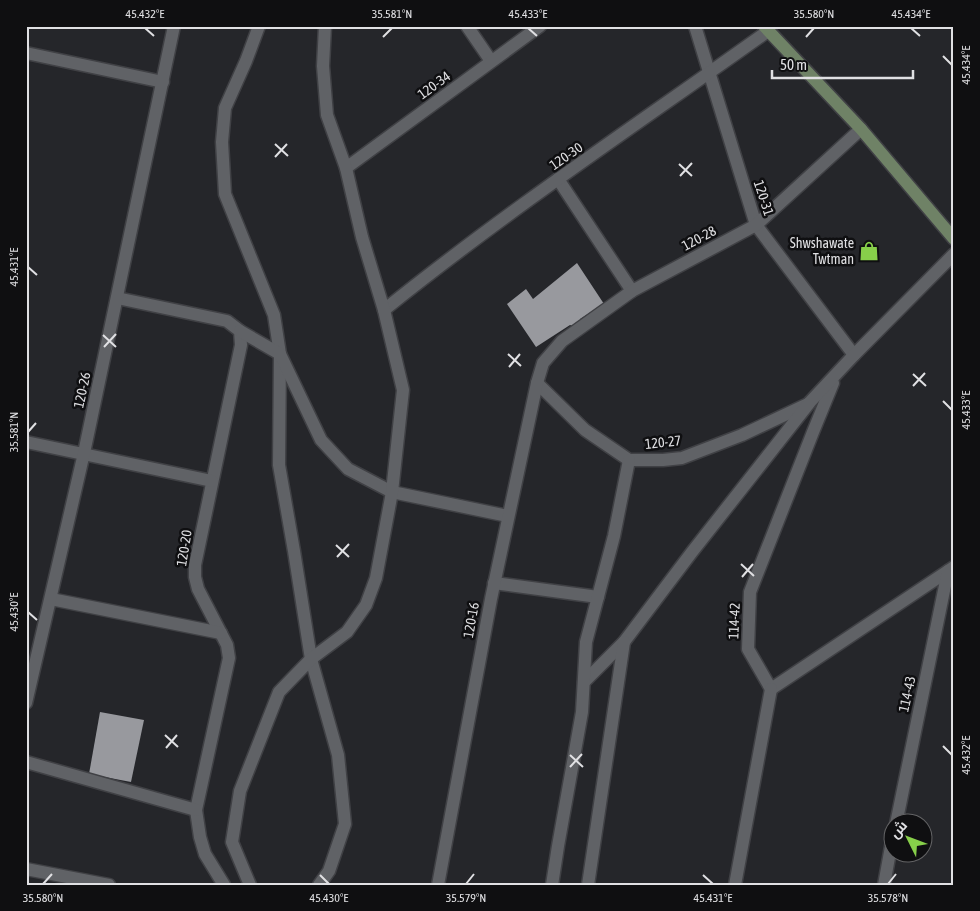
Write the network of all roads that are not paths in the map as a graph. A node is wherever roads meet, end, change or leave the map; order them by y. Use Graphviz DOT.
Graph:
graph roads {
  1 [pos="174,26"];
  2 [pos="259,26"];
  3 [pos="325,26"];
  4 [pos="467,26"];
  5 [pos="540,26"];
  6 [pos="695,26"];
  7 [pos="767,28"];
  8 [pos="27,57"];
  9 [pos="491,61"];
  10 [pos="709,73"];
  11 [pos="162,82"];
  12 [pos="861,129"];
  13 [pos="346,168"];
  14 [pos="558,179"];
  15 [pos="756,225"];
  16 [pos="954,239"];
  17 [pos="954,254"];
  18 [pos="632,290"];
  19 [pos="117,298"];
  20 [pos="384,310"];
  21 [pos="240,331"];
  22 [pos="280,354"];
  23 [pos="854,355"];
  24 [pos="543,363"];
  25 [pos="837,374"];
  26 [pos="537,383"];
  27 [pos="810,402"];
  28 [pos="26,442"];
  29 [pos="84,453"];
  30 [pos="629,460"];
  31 [pos="212,481"];
  32 [pos="392,492"];
  33 [pos="508,516"];
  34 [pos="951,569"];
  35 [pos="494,583"];
  36 [pos="598,597"];
  37 [pos="51,599"];
  38 [pos="221,633"];
  39 [pos="624,642"];
  40 [pos="311,659"];
  41 [pos="584,682"];
  42 [pos="771,689"];
  43 [pos="26,703"];
  44 [pos="26,762"];
  45 [pos="196,810"];
  46 [pos="898,814"];
  47 [pos="888,864"];
  48 [pos="26,869"];
  49 [pos="109,885"];
  50 [pos="224,885"];
  51 [pos="250,885"];
  52 [pos="318,885"];
  53 [pos="438,885"];
  54 [pos="552,885"];
  55 [pos="588,885"];
  56 [pos="735,885"];
  57 [pos="884,885"];
  1 -- 11 [label="street, 120-26"];
  2 -- 22 [label="street"];
  3 -- 13 [label="street"];
  4 -- 9 [label="street"];
  5 -- 9 [label="street, 120-34"];
  6 -- 10 [label="street, 120-31"];
  7 -- 10 [label="street, 120-30"];
  7 -- 12 [label="street"];
  8 -- 11 [label="street"];
  9 -- 13 [label="street, 120-34"];
  10 -- 14 [label="street, 120-30"];
  10 -- 15 [label="street, 120-31"];
  11 -- 19 [label="street, 120-26"];
  12 -- 15 [label="street, 120-28"];
  12 -- 16 [label="street"];
  13 -- 20 [label="street"];
  14 -- 18 [label="street"];
  14 -- 20 [label="street, 120-30"];
  15 -- 18 [label="street, 120-28"];
  15 -- 23 [label="street, 120-31"];
  17 -- 23 [label="street"];
  18 -- 24 [label="street, 120-28"];
  19 -- 21 [label="street"];
  19 -- 29 [label="street, 120-26"];
  20 -- 32 [label="street"];
  21 -- 22 [label="street"];
  21 -- 31 [label="street, 120-20"];
  22 -- 32 [label="street"];
  22 -- 40 [label="street"];
  23 -- 25 [label="street"];
  24 -- 26 [label="street, 120-16"];
  25 -- 27 [label="street"];
  25 -- 42 [label="street, 114-42"];
  26 -- 30 [label="street, 120-27"];
  26 -- 33 [label="street, 120-16"];
  27 -- 30 [label="street, 120-27"];
  27 -- 39 [label="street"];
  28 -- 29 [label="street"];
  29 -- 31 [label="street"];
  29 -- 37 [label="street, 120-26"];
  30 -- 36 [label="street"];
  31 -- 38 [label="street, 120-20"];
  32 -- 33 [label="street"];
  32 -- 40 [label="street"];
  33 -- 35 [label="street, 120-16"];
  34 -- 42 [label="street"];
  34 -- 46 [label="street, 114-43"];
  35 -- 36 [label="street"];
  35 -- 53 [label="street, 120-16"];
  36 -- 41 [label="street"];
  37 -- 38 [label="street"];
  37 -- 43 [label="street, 120-26"];
  38 -- 45 [label="street, 120-20"];
  39 -- 41 [label="street"];
  39 -- 55 [label="street"];
  40 -- 51 [label="street"];
  40 -- 52 [label="street"];
  41 -- 54 [label="street"];
  42 -- 56 [label="street"];
  44 -- 45 [label="street"];
  45 -- 50 [label="street, 120-20"];
  47 -- 57 [label="street"];
  48 -- 49 [label="street"];
}
